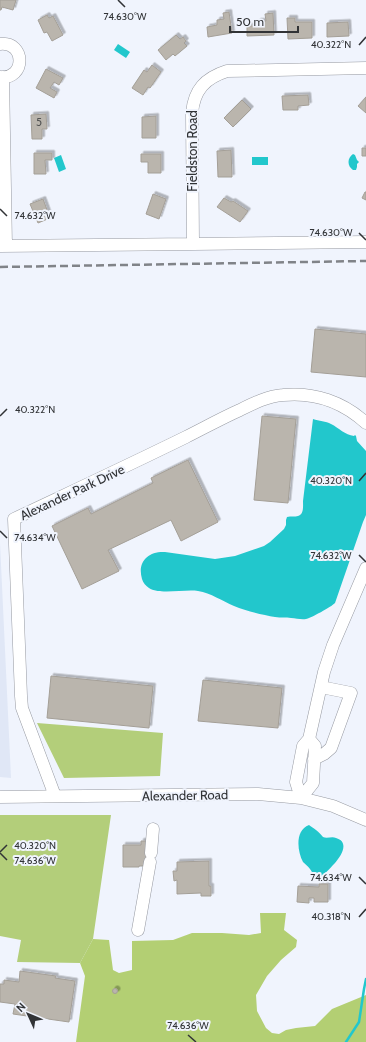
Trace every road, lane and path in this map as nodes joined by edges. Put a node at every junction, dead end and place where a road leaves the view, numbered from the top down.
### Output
1 (0, 44) edge
2 (366, 68) edge
3 (2, 77) edge
4 (366, 242) edge
5 (193, 244) junction
6 (3, 246) edge
7 (366, 423) edge
8 (366, 568) edge
9 (321, 687) junction
10 (309, 739) junction
11 (314, 759) junction
12 (55, 796) junction
13 (0, 797) edge
14 (301, 798) junction
15 (366, 820) edge
16 (153, 829) dead end
17 (138, 930) dead end

1 - 3 street
2 - 5 street, Fieldston Road
3 - 6 street
4 - 5 street
5 - 6 street
7 - 12 street, Alexander Park Drive
8 - 9 street
9 - 10 street
9 - 11 street
10 - 11 street
10 - 14 street
11 - 14 street
12 - 13 street, Alexander Road
12 - 14 street, Alexander Road
14 - 15 street, Alexander Road
16 - 17 street

